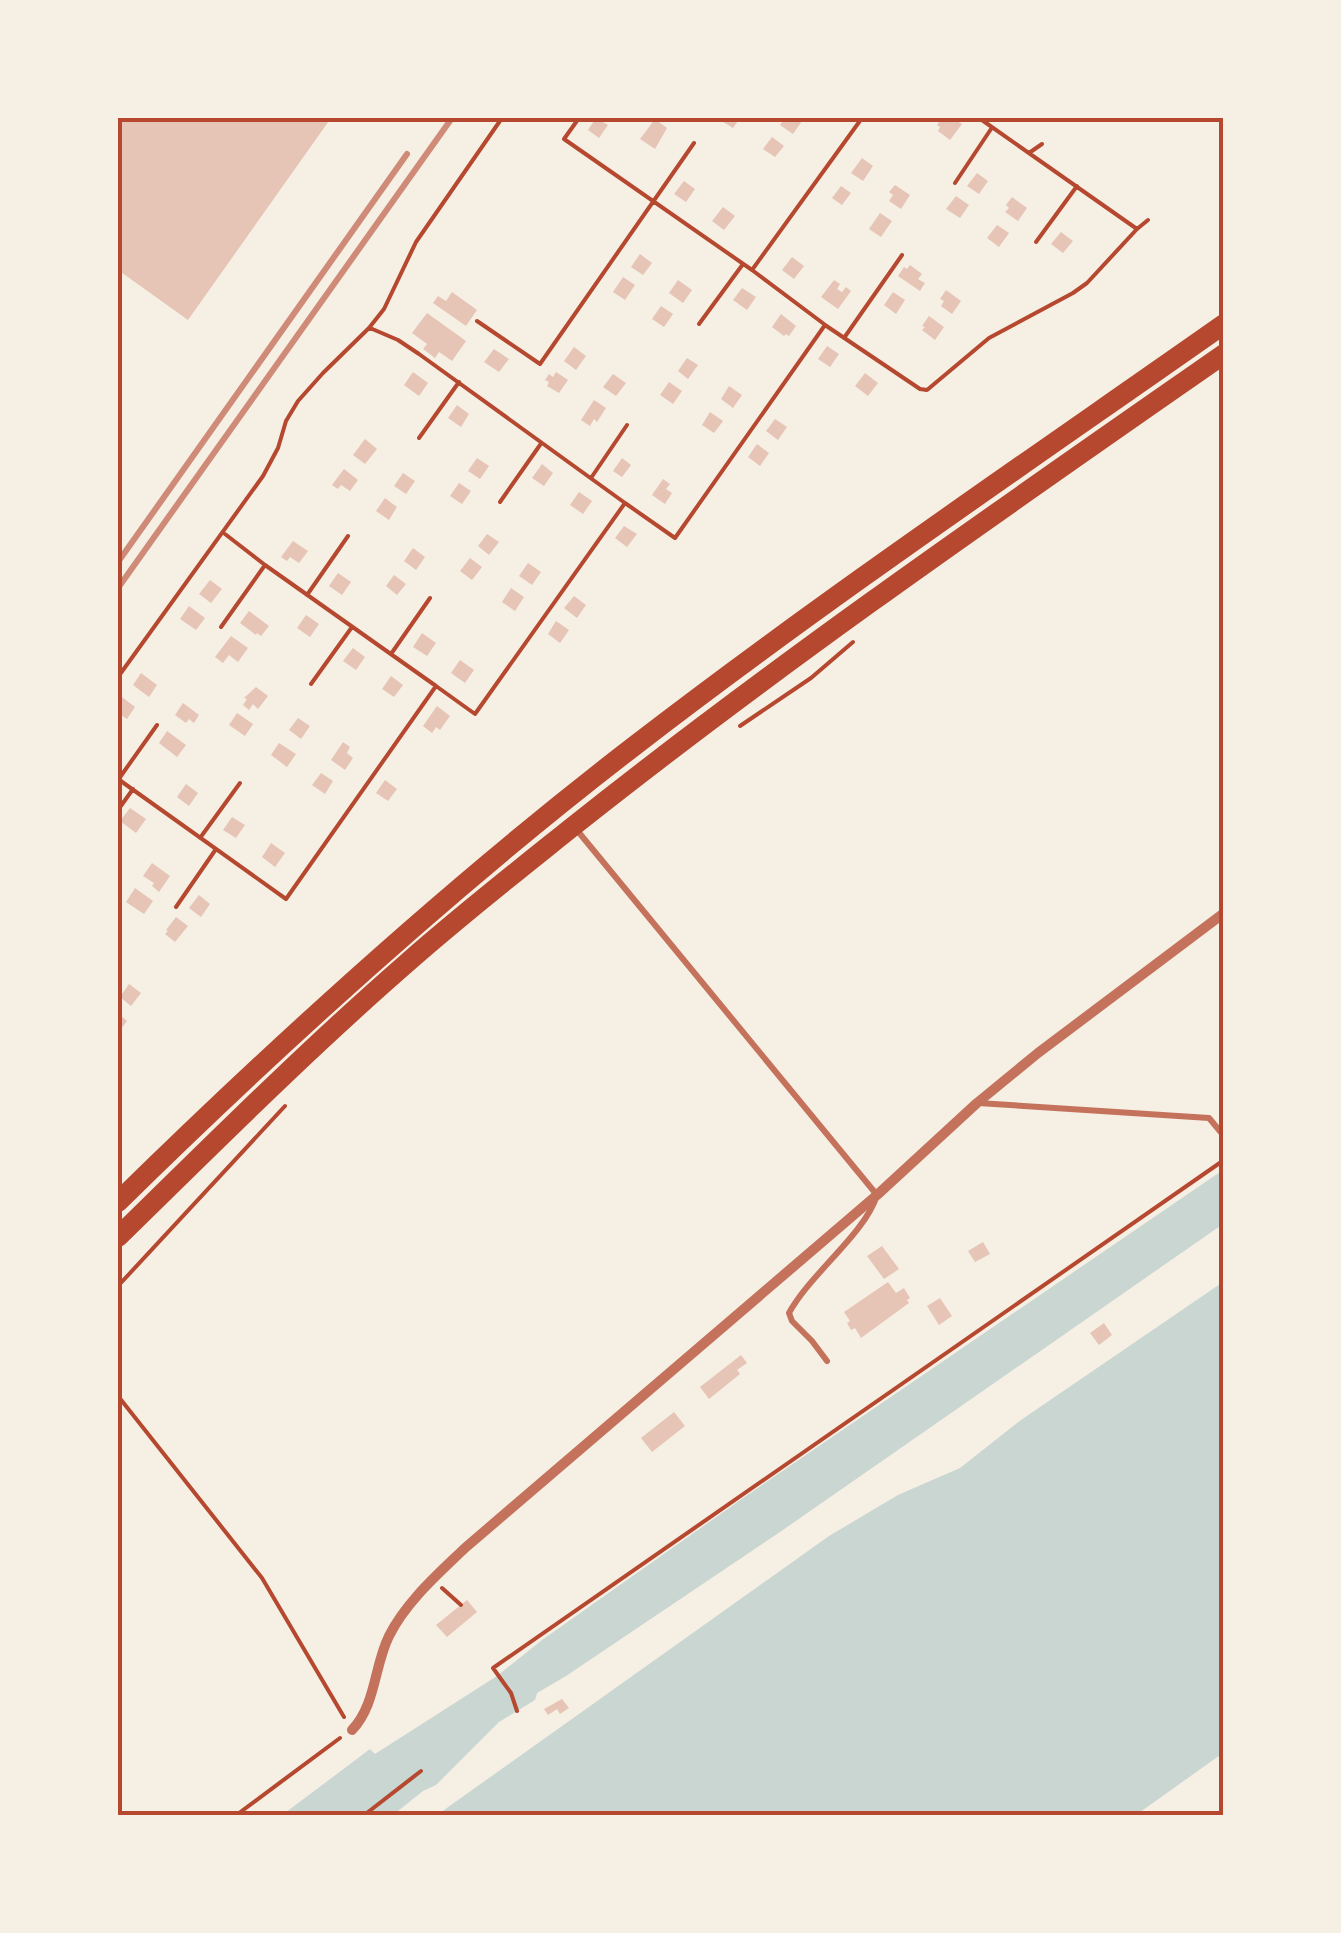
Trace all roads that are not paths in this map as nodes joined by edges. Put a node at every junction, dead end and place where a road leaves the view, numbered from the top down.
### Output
1 (1224, 324) edge
2 (1224, 354) edge
3 (574, 826) junction
4 (1224, 914) edge
5 (977, 1103) junction
6 (1224, 1136) edge
7 (877, 1195) junction
8 (118, 1202) edge
9 (118, 1237) edge
10 (827, 1361) dead end
11 (352, 1730) road end

1 - 8 main road
2 - 3 main road
3 - 7 lane
3 - 9 main road
4 - 5 street
5 - 6 lane
5 - 7 street
7 - 10 lane
7 - 11 street

